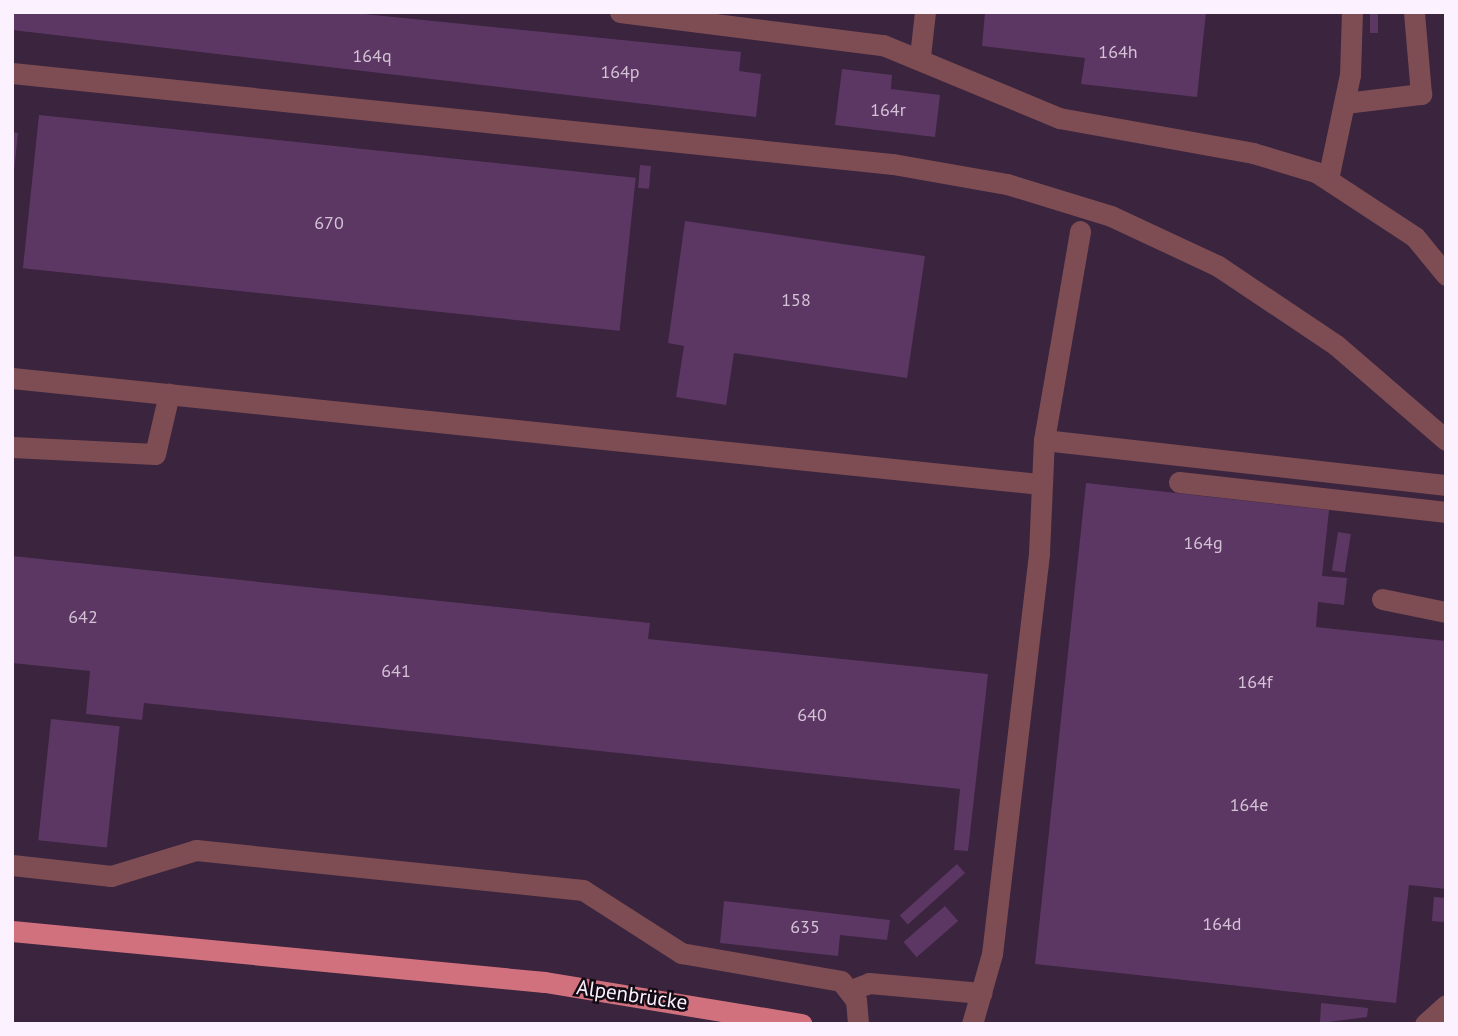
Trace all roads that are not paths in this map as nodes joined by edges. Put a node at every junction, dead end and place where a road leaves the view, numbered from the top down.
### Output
1 (620, 12) edge
2 (925, 12) edge
3 (1352, 12) edge
4 (1414, 12) edge
5 (920, 56) junction
6 (12, 73) edge
7 (1345, 103) junction
8 (1328, 179) junction
9 (1080, 231) dead end
10 (1446, 275) edge
11 (12, 378) edge
12 (169, 394) junction
13 (1044, 440) junction
14 (1446, 440) edge
15 (12, 447) edge
16 (1179, 482) dead end
17 (1039, 484) junction
18 (1446, 485) edge
19 (1446, 512) edge
20 (1382, 599) dead end
21 (1446, 612) edge
22 (12, 865) edge
23 (12, 931) edge
24 (850, 990) junction
25 (982, 993) junction
26 (1446, 1005) edge
27 (802, 1024) edge
28 (858, 1024) edge
29 (972, 1024) edge
30 (1425, 1024) edge

1 - 5 street
2 - 5 street
3 - 7 street
4 - 7 street
5 - 8 street
6 - 14 street
7 - 8 street
8 - 10 street
9 - 13 street
11 - 12 street
12 - 15 street
12 - 17 street
13 - 17 street
13 - 18 street
16 - 19 street
17 - 25 street
20 - 21 street
22 - 24 street
23 - 27 main road, Alpenbrücke
24 - 25 street
24 - 28 street
25 - 29 street
26 - 30 street

